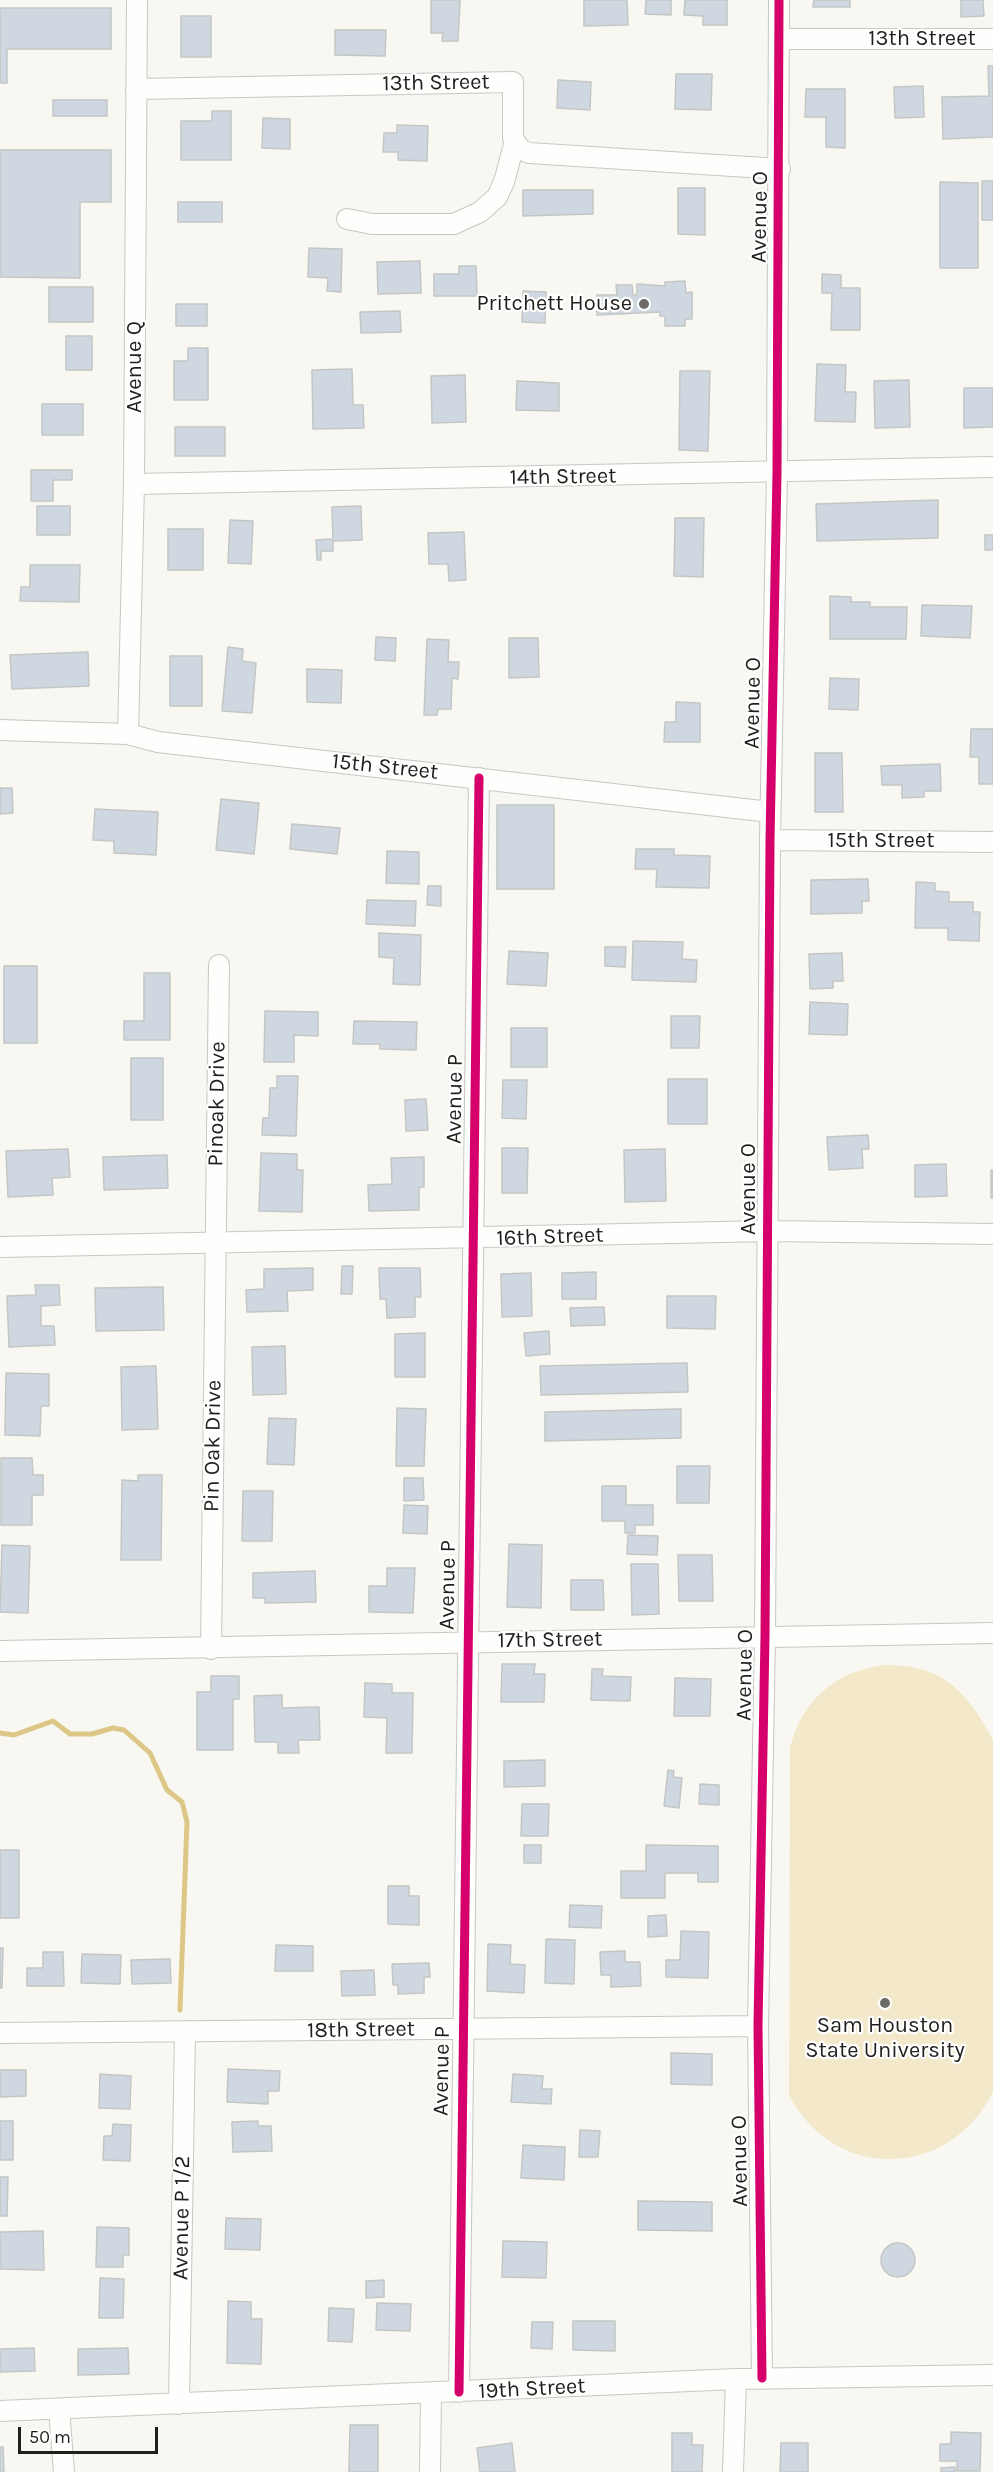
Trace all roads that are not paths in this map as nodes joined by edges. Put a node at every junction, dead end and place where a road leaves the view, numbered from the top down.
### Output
1 (137, 0) edge
2 (779, 0) edge
3 (780, 39) junction
4 (993, 39) edge
5 (136, 89) junction
6 (515, 141) junction
7 (780, 169) junction
8 (347, 219) dead end
9 (993, 467) edge
10 (777, 473) junction
11 (134, 484) junction
12 (0, 730) edge
13 (128, 734) junction
14 (479, 778) junction
15 (770, 812) junction
16 (770, 840) junction
17 (993, 842) edge
18 (219, 964) dead end
19 (769, 1231) junction
20 (993, 1234) edge
21 (472, 1239) junction
22 (215, 1243) junction
23 (0, 1247) edge
24 (993, 1633) edge
25 (765, 1636) junction
26 (467, 1642) junction
27 (211, 1649) junction
28 (0, 1652) edge
29 (758, 2026) junction
30 (462, 2029) junction
31 (185, 2031) junction
32 (0, 2033) edge
33 (993, 2375) edge
34 (736, 2379) junction
35 (762, 2379) junction
36 (459, 2392) junction
37 (431, 2394) junction
38 (179, 2404) junction
39 (59, 2409) junction
40 (0, 2411) edge
41 (64, 2472) edge
42 (430, 2472) edge
43 (733, 2472) edge

1 - 5 street, Avenue Q
2 - 3 street, Avenue O
3 - 4 street, 13th Street
3 - 7 street, Avenue O
5 - 6 street, 13th Street
5 - 11 street, Avenue Q
6 - 7 street
6 - 8 street
7 - 10 street, Avenue O
9 - 10 street, 14th Street
10 - 11 street, 14th Street
10 - 15 street, Avenue O
11 - 13 street, Avenue Q
12 - 13 street, 15th Street
13 - 14 street, 15th Street
14 - 15 street, 15th Street
14 - 21 street, Avenue P
15 - 16 street, Avenue O
16 - 17 street, 15th Street
16 - 19 street, Avenue O
18 - 22 street, Pinoak Drive
19 - 20 street, 16th Street
19 - 21 street, 16th Street
19 - 25 street, Avenue O
21 - 22 street, 16th Street
21 - 26 street, Avenue P
22 - 23 street, 16th Street
22 - 27 street, Pin Oak Drive
24 - 25 street, 17th Street
25 - 26 street, 17th Street
25 - 29 street, Avenue O
26 - 27 street, 17th Street
26 - 30 street, Avenue P
27 - 28 street, 17th Street
29 - 30 street, 18th Street
29 - 35 street, Avenue O
30 - 31 street, 18th Street
30 - 36 street, Avenue P
31 - 32 street, 18th Street
31 - 38 street, Avenue P 1/2
33 - 35 street, 19th Street
34 - 35 street, 19th Street
34 - 36 street, 19th Street
34 - 43 street
36 - 37 street, 19th Street
37 - 38 street, 19th Street
37 - 42 street
38 - 39 street, 19th Street
39 - 40 street, 19th Street
39 - 41 street

